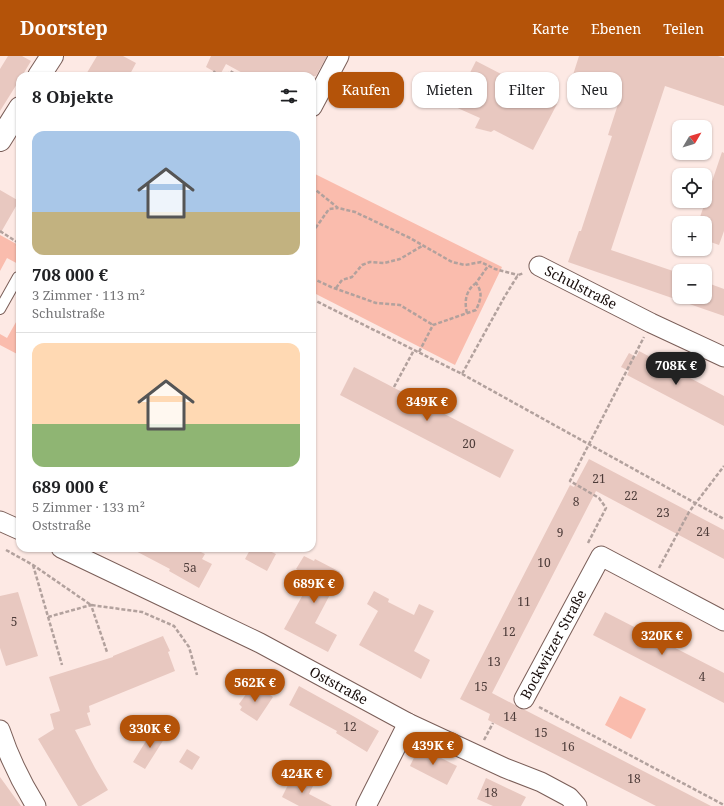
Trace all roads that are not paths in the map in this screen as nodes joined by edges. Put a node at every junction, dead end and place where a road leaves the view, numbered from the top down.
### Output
1 (52, 56) edge
2 (339, 56) edge
3 (42, 72) edge
4 (316, 99) edge
5 (16, 114) edge
6 (0, 140) edge
7 (539, 266) road end
8 (16, 281) edge
9 (0, 309) edge
10 (724, 357) edge
11 (0, 522) edge
12 (16, 528) edge
13 (78, 552) edge
14 (724, 621) edge
15 (524, 699) road end
16 (408, 723) junction
17 (0, 730) edge
18 (36, 806) edge
19 (366, 806) edge
20 (577, 806) edge

1 - 3 street
2 - 4 street
5 - 6 street
7 - 10 street, Schulstraße
8 - 9 lane
11 - 12 street
13 - 16 street, Oststraße
14 - 15 street, Bockwitzer Straße
16 - 19 street
16 - 20 street, Oststraße
17 - 18 street

